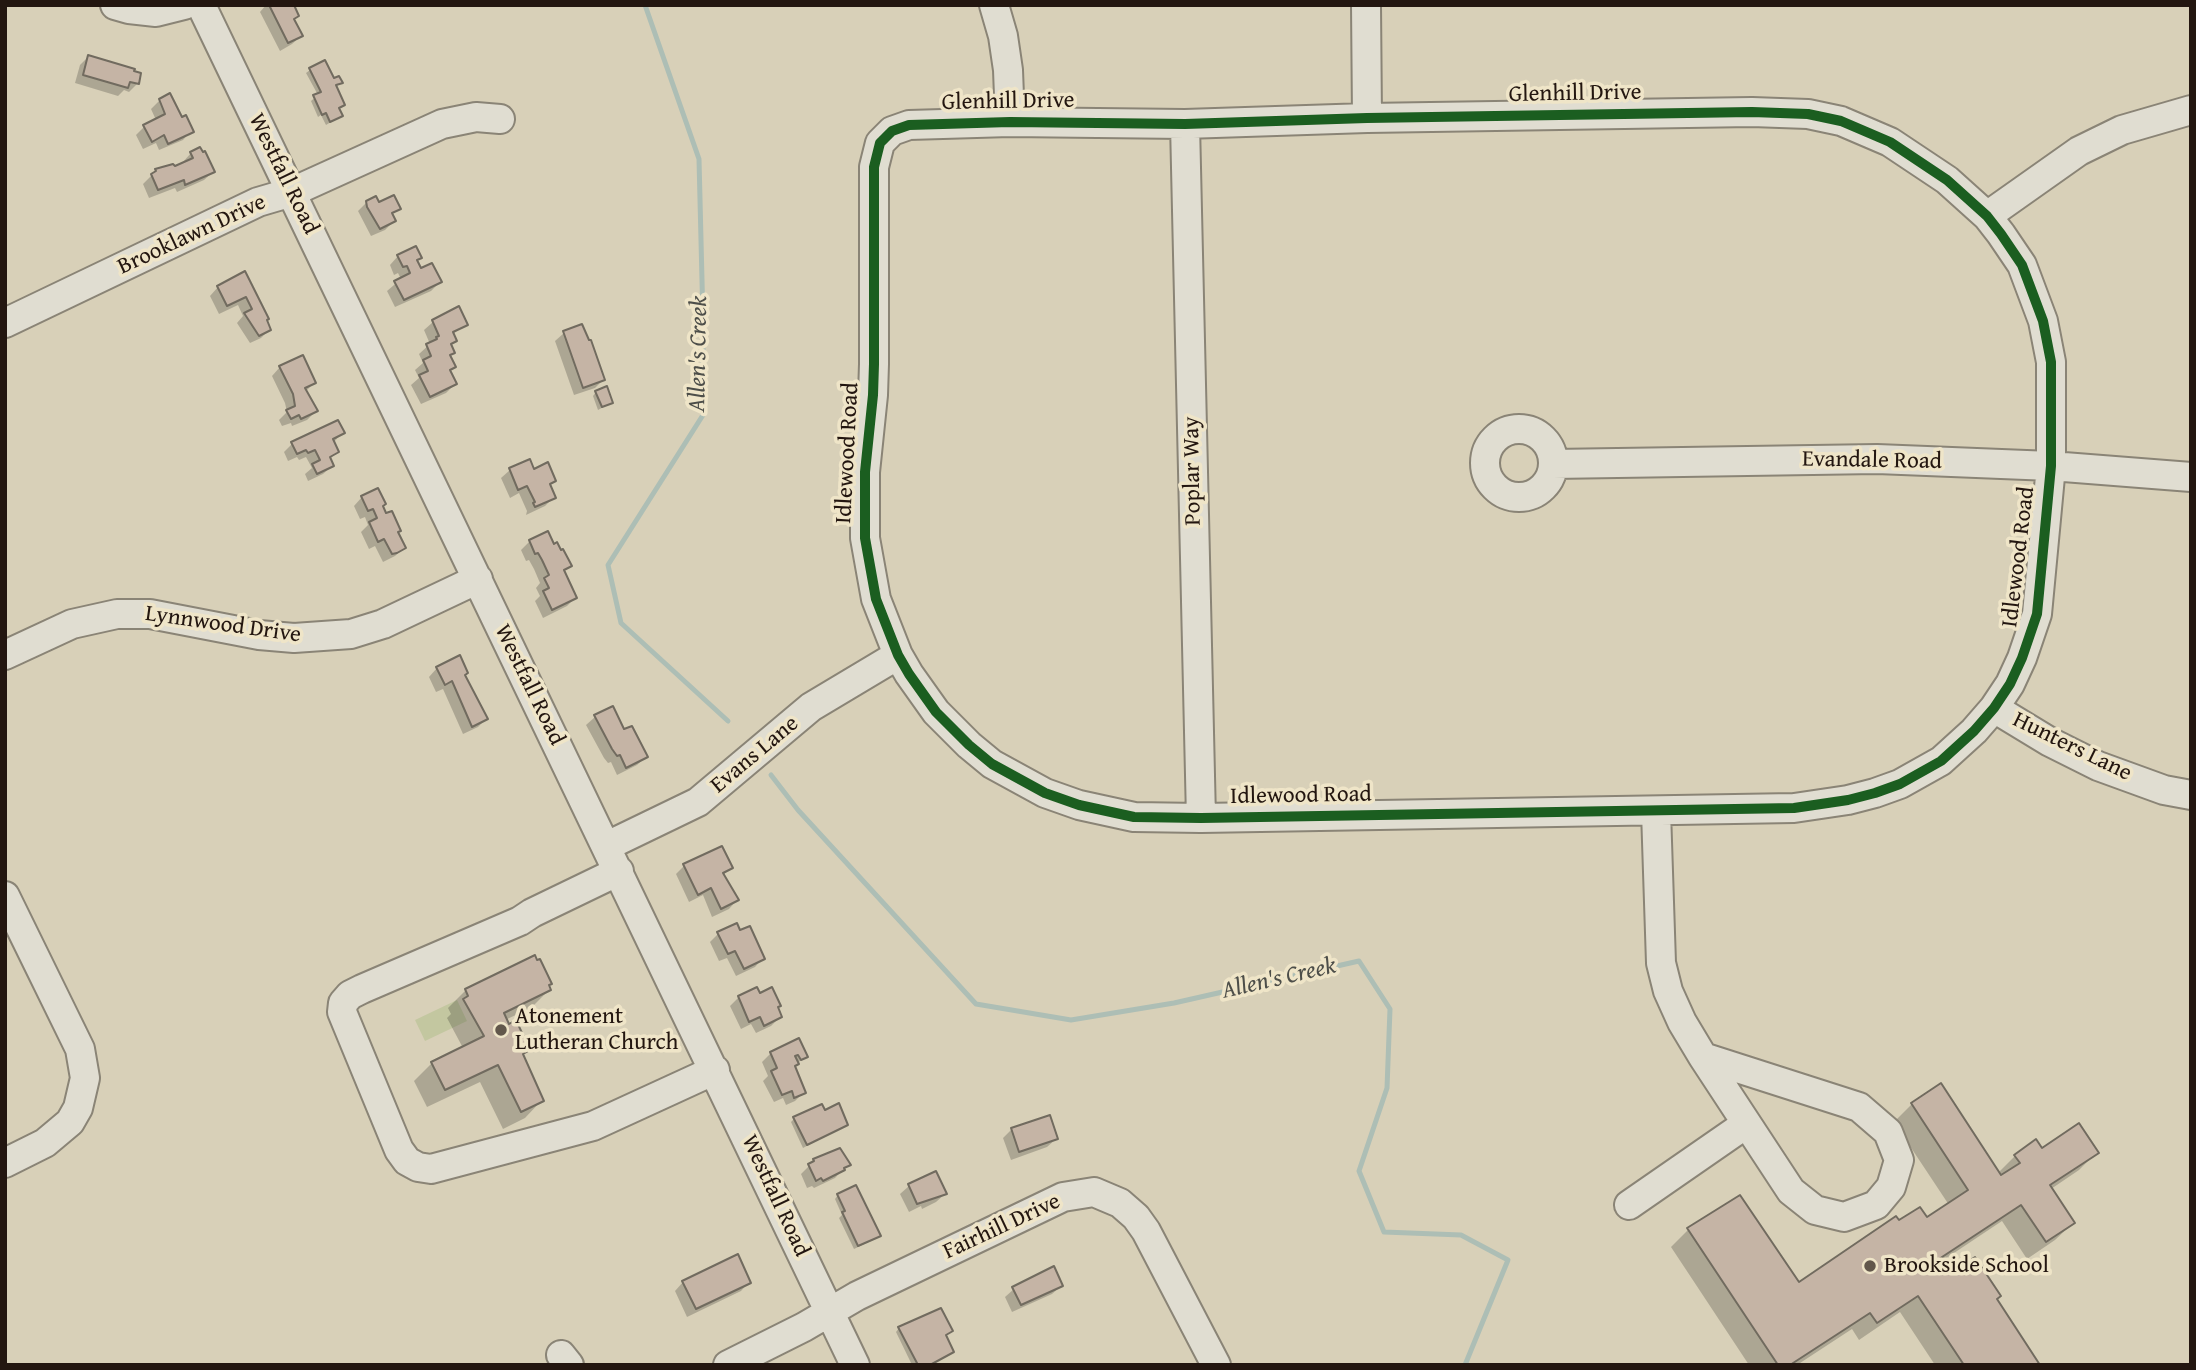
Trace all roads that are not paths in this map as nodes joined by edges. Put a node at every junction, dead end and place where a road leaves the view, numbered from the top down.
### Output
1 (115, 5) edge
2 (184, 5) edge
3 (201, 5) edge
4 (995, 5) edge
5 (1366, 5) edge
6 (2191, 110) edge
7 (1367, 118) junction
8 (500, 119) dead end
9 (1010, 122) junction
10 (1185, 124) junction
11 (877, 149) joint
12 (292, 192) junction
13 (1987, 216) junction
14 (5, 323) edge
15 (1553, 464) dead end
16 (2052, 466) junction
17 (2191, 477) edge
18 (478, 579) junction
19 (5, 655) edge
20 (898, 655) junction
21 (1994, 708) junction
22 (2191, 795) edge
23 (1656, 811) junction
24 (1201, 818) junction
25 (607, 846) junction
26 (619, 871) junction
27 (5, 896) edge
28 (1703, 1058) junction
29 (715, 1070) junction
30 (1746, 1124) junction
31 (5, 1163) edge
32 (1629, 1205) dead end
33 (830, 1312) junction
34 (728, 1365) edge
35 (855, 1365) edge
36 (1216, 1365) edge

1 - 2 street
3 - 12 street, Westfall Road
4 - 9 street
5 - 7 street
6 - 13 street
7 - 10 street, Glenhill Drive
7 - 13 street, Glenhill Drive
8 - 12 street, Brooklawn Drive
9 - 10 street, Glenhill Drive
9 - 11 street, Glenhill Drive
10 - 24 street, Poplar Way
11 - 20 street, Idlewood Road
12 - 14 street, Brooklawn Drive
12 - 18 street, Westfall Road
13 - 16 street, Glenhill Drive
15 - 16 street, Evandale Road
16 - 17 street, Evandale Road
16 - 21 street, Idlewood Road
18 - 19 street, Lynnwood Drive
18 - 25 street, Westfall Road
20 - 24 street, Idlewood Road
20 - 25 street, Evans Lane
21 - 22 street, Hunters Lane
21 - 23 street, Idlewood Road
23 - 24 street, Idlewood Road
23 - 28 street
25 - 26 street, Westfall Road
26 - 29 street, Westfall Road
26 - 29 street
27 - 31 street
28 - 30 street
28 - 30 street
29 - 33 street, Westfall Road
30 - 32 street
33 - 34 street, Fairhill Drive
33 - 35 street, Westfall Road
33 - 36 street, Fairhill Drive

